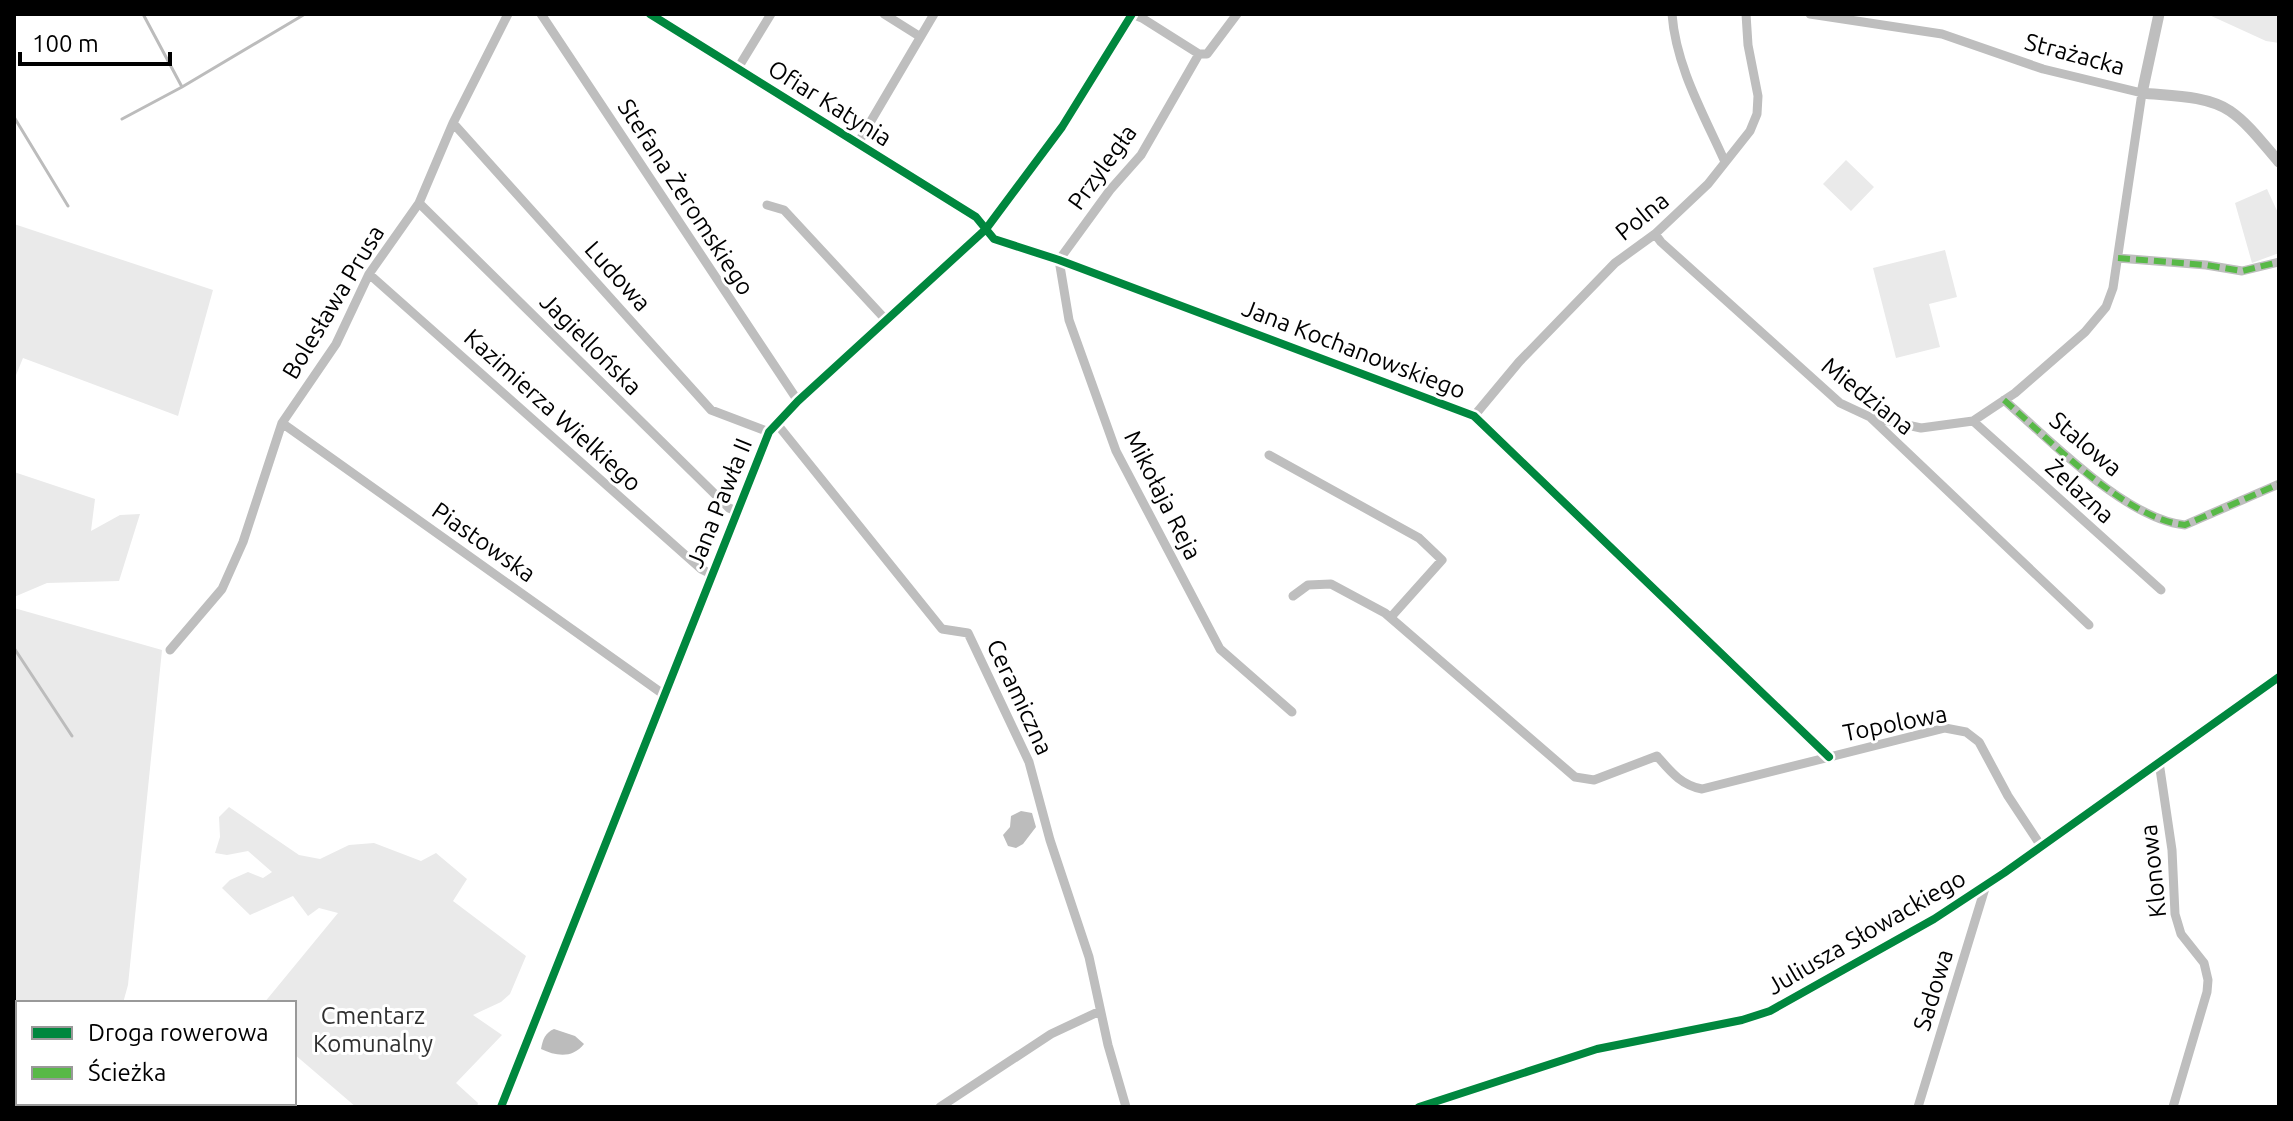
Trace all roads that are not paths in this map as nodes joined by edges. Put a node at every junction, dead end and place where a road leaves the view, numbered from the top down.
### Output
1 (508, 14) edge
2 (541, 14) edge
3 (650, 14) edge
4 (771, 14) edge
5 (884, 14) edge
6 (934, 14) edge
7 (1132, 14) edge
8 (1237, 14) edge
9 (1672, 14) edge
10 (1746, 14) edge
11 (1810, 14) edge
12 (2159, 14) edge
13 (919, 36) junction
14 (1199, 54) junction
15 (738, 68) junction
16 (2142, 93) junction
17 (453, 123) junction
18 (858, 143) junction
19 (1725, 162) junction
20 (2279, 162) edge
21 (419, 203) junction
22 (767, 205) dead end
23 (986, 229) junction
24 (1655, 234) junction
25 (2118, 258) junction
26 (1059, 260) junction
27 (2279, 262) edge
28 (369, 274) junction
29 (886, 320) junction
30 (2004, 400) junction
31 (798, 401) junction
32 (1474, 416) junction
33 (1870, 417) junction
34 (1973, 421) junction
35 (282, 423) junction
36 (773, 428) junction
37 (1269, 455) dead end
38 (2279, 484) edge
39 (736, 511) junction
40 (711, 574) junction
41 (2161, 590) dead end
42 (1293, 596) dead end
43 (1391, 617) junction
44 (2089, 625) dead end
45 (170, 650) dead end
46 (2279, 677) edge
47 (663, 694) junction
48 (1292, 712) dead end
49 (1829, 757) junction
50 (2159, 762) junction
51 (2041, 846) junction
52 (1986, 885) junction
53 (1100, 1011) junction
54 (501, 1107) edge
55 (940, 1107) edge
56 (1126, 1107) edge
57 (1419, 1107) edge
58 (1918, 1107) edge
59 (2173, 1107) edge

1 - 17 street, Bolesława Prusa
2 - 31 street, Stefana Żeromskiego
3 - 15 street, Ofiar Katynia
4 - 15 street
5 - 13 street
6 - 13 street
7 - 14 street
7 - 23 street, Jana Pawła II
8 - 14 street, Przyległa
9 - 19 street
10 - 19 street, Polna
11 - 16 street, Strażacka
12 - 16 street
13 - 18 street
14 - 26 street, Przyległa
15 - 18 street, Ofiar Katynia
16 - 20 street
16 - 25 street
17 - 21 street, Bolesława Prusa
17 - 36 street, Ludowa
18 - 23 street, Ofiar Katynia
19 - 24 street, Polna
21 - 28 street, Bolesława Prusa
21 - 39 street, Jagiellońska
22 - 29 street
23 - 26 street, Jana Kochanowskiego
23 - 29 street, Jana Pawła II
24 - 32 street, Polna
24 - 33 street, Miedziana
25 - 27 street
25 - 30 street
26 - 32 street, Jana Kochanowskiego
26 - 48 street, Mikołaja Reja
28 - 35 street, Bolesława Prusa
28 - 40 street, Kazimierza Wielkiego
29 - 31 street, Jana Pawła II
30 - 34 street
30 - 38 street, Stalowa
31 - 36 street, Jana Pawła II
32 - 49 street, Jana Kochanowskiego
33 - 34 street
33 - 44 street, Miedziana
34 - 41 street, Żelazna
35 - 45 street, Bolesława Prusa
35 - 47 street, Piastowska
36 - 39 street, Jana Pawła II
36 - 53 street, Ceramiczna
37 - 43 street
39 - 40 street, Jana Pawła II
40 - 47 street, Jana Pawła II
42 - 43 street, Topolowa
43 - 49 street, Topolowa
46 - 50 street, Juliusza Słowackiego
47 - 54 street, Jana Pawła II
49 - 51 street, Topolowa
50 - 51 street, Juliusza Słowackiego
50 - 59 street, Klonowa
51 - 52 street, Juliusza Słowackiego
52 - 57 street, Juliusza Słowackiego
52 - 58 street, Sadowa
53 - 55 street
53 - 56 street, Ceramiczna

